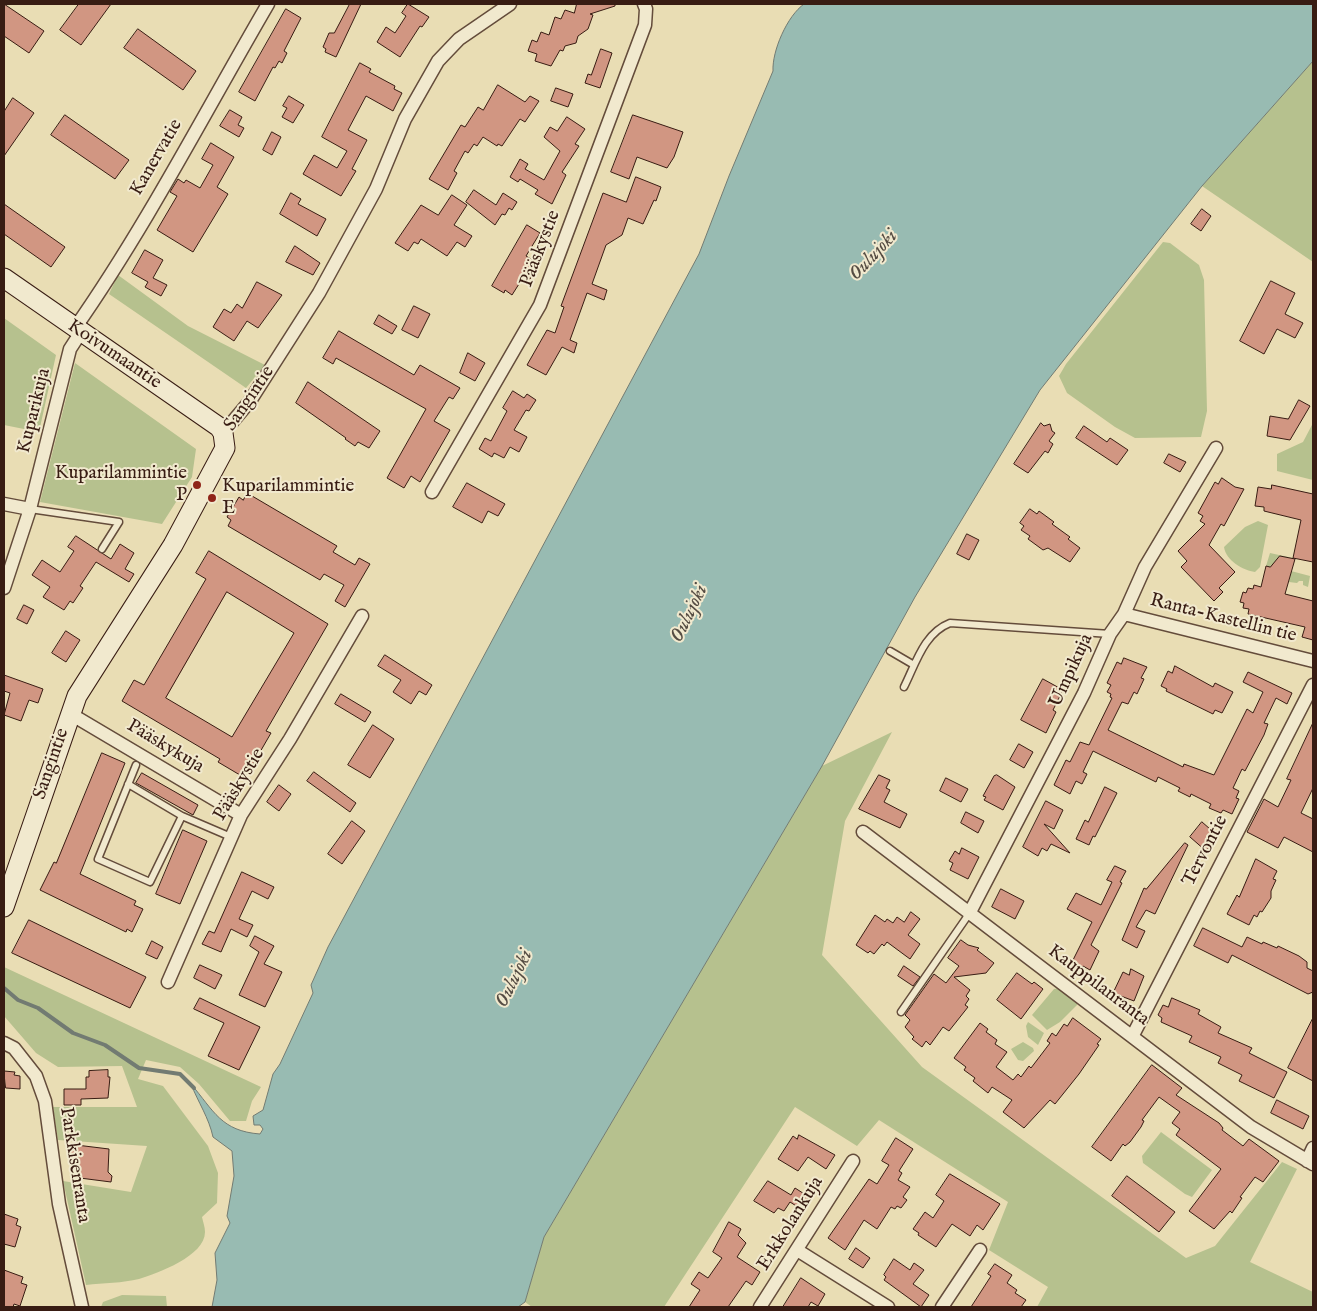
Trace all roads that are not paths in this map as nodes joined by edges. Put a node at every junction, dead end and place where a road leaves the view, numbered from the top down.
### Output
1 (268, 4) edge
2 (510, 4) edge
3 (644, 4) edge
4 (4, 278) edge
5 (78, 330) junction
6 (224, 433) junction
7 (1216, 448) dead end
8 (432, 492) dead end
9 (4, 504) edge
10 (30, 509) junction
11 (102, 550) dead end
12 (4, 588) edge
13 (1124, 614) junction
14 (362, 616) dead end
15 (1110, 634) junction
16 (890, 651) dead end
17 (1313, 661) edge
18 (914, 666) junction
19 (1313, 685) edge
20 (904, 687) dead end
21 (69, 712) junction
22 (136, 765) dead end
23 (128, 784) junction
24 (241, 815) junction
25 (182, 816) junction
26 (863, 832) dead end
27 (231, 837) junction
28 (4, 907) edge
29 (970, 914) junction
30 (168, 982) dead end
31 (901, 1012) dead end
32 (1133, 1035) junction
33 (4, 1043) edge
34 (1313, 1148) edge
35 (853, 1161) dead end
36 (1310, 1162) edge
37 (797, 1250) junction
38 (980, 1250) dead end
39 (82, 1307) edge
40 (760, 1307) edge
41 (888, 1307) edge
42 (942, 1307) edge

1 - 5 street, Kanervatie
2 - 6 street, Sangintie
3 - 8 street, Pääskystie
4 - 5 street, Koivumaantie
5 - 6 street, Koivumaantie
5 - 10 street, Kuparikuja
6 - 21 street, Sangintie
7 - 13 street, Umpikuja
9 - 10 street
10 - 11 lane
10 - 12 street, Kuparikuja
13 - 15 street, Umpikuja
13 - 17 street, Ranta-Kastellin tie
14 - 24 street, Pääskystie
15 - 18 lane
15 - 29 street, Umpikuja
16 - 18 lane
18 - 20 lane
19 - 32 street, Tervontie
21 - 24 street, Pääskykuja
21 - 28 street, Sangintie
22 - 23 lane
23 - 25 lane
23 - 25 lane
24 - 27 street, Pääskystie
25 - 27 lane
26 - 29 street, Kauppilanranta
27 - 30 street, Pääskystie
29 - 31 lane
29 - 32 street, Kauppilanranta
32 - 36 street, Kauppilanranta
33 - 39 street, Parkkisenranta
34 - 36 street
35 - 37 street, Erkkolankuja
37 - 40 street, Erkkolankuja
37 - 41 street
38 - 42 street

